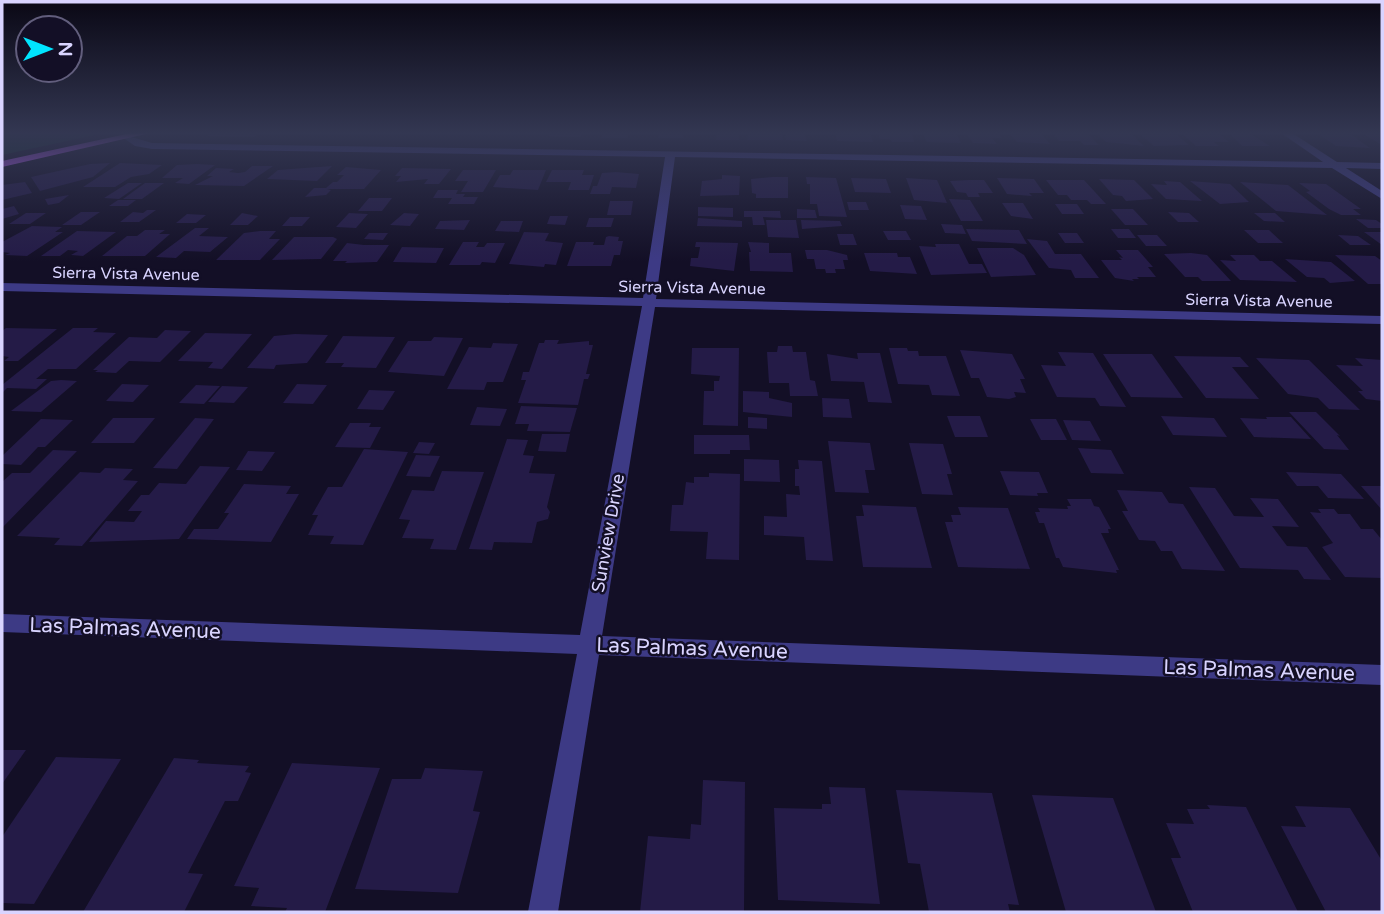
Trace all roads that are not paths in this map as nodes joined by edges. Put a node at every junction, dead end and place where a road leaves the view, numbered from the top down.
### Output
1 (668, 176) edge
2 (1350, 176) edge
3 (1382, 196) edge
4 (2, 287) edge
5 (649, 303) junction
6 (1382, 320) edge
7 (2, 623) edge
8 (587, 645) junction
9 (1382, 675) edge
10 (543, 912) edge

1 - 5 street, Sunview Drive
2 - 3 street
4 - 5 street, Sierra Vista Avenue
5 - 6 street, Sierra Vista Avenue
5 - 8 street, Sunview Drive
7 - 8 street, Las Palmas Avenue
8 - 9 street, Las Palmas Avenue
8 - 10 street, Sunview Drive

